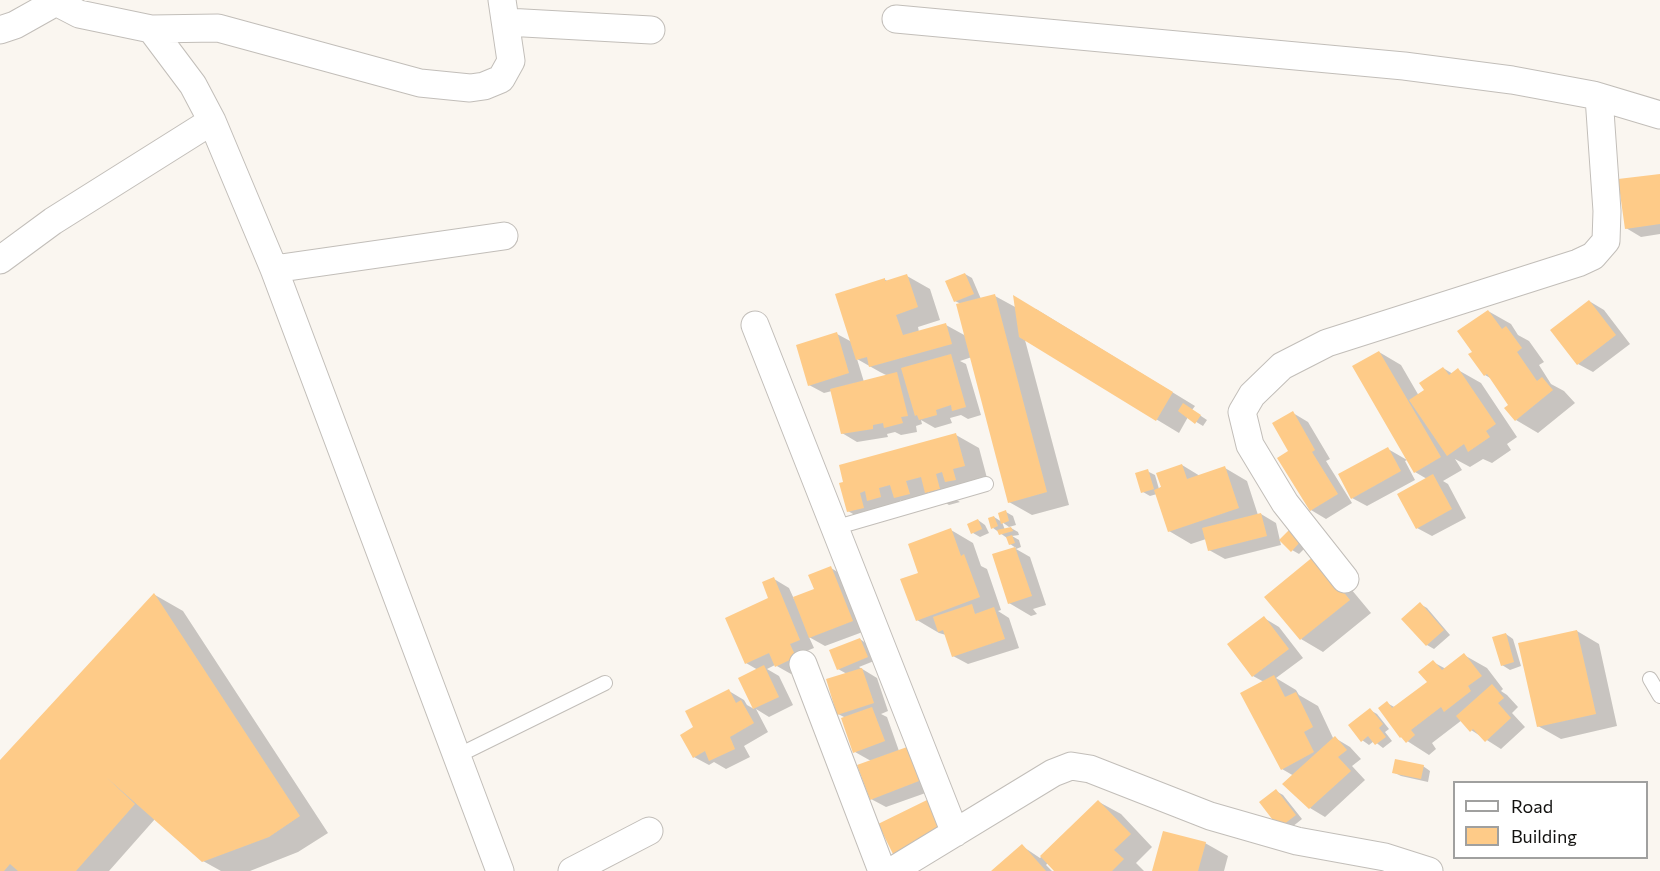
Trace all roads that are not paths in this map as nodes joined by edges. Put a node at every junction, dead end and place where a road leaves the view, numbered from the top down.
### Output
1 (54, 1) edge
2 (504, 11) edge
3 (896, 19) dead end
4 (151, 29) junction
5 (0, 30) edge
6 (651, 30) dead end
7 (1599, 97) junction
8 (1660, 115) edge
9 (212, 121) junction
10 (504, 236) dead end
11 (0, 260) edge
12 (274, 269) junction
13 (755, 325) dead end
14 (986, 484) dead end
15 (834, 528) junction
16 (1345, 579) dead end
17 (803, 664) dead end
18 (1650, 679) dead end
19 (605, 683) dead end
20 (1660, 696) edge
21 (457, 756) junction
22 (650, 831) dead end
23 (955, 833) junction
24 (500, 871) edge
25 (572, 871) edge
26 (882, 871) edge
27 (892, 871) edge
28 (1429, 871) edge

1 - 4 street
1 - 5 street
2 - 4 street
2 - 6 street
3 - 7 street
4 - 9 street
7 - 8 street
7 - 16 street
9 - 11 street
9 - 12 street
10 - 12 street
12 - 21 street
13 - 15 street
14 - 15 lane
15 - 23 street
17 - 26 street
18 - 20 lane
19 - 21 lane
21 - 24 street
22 - 25 street
23 - 27 street
23 - 28 street

